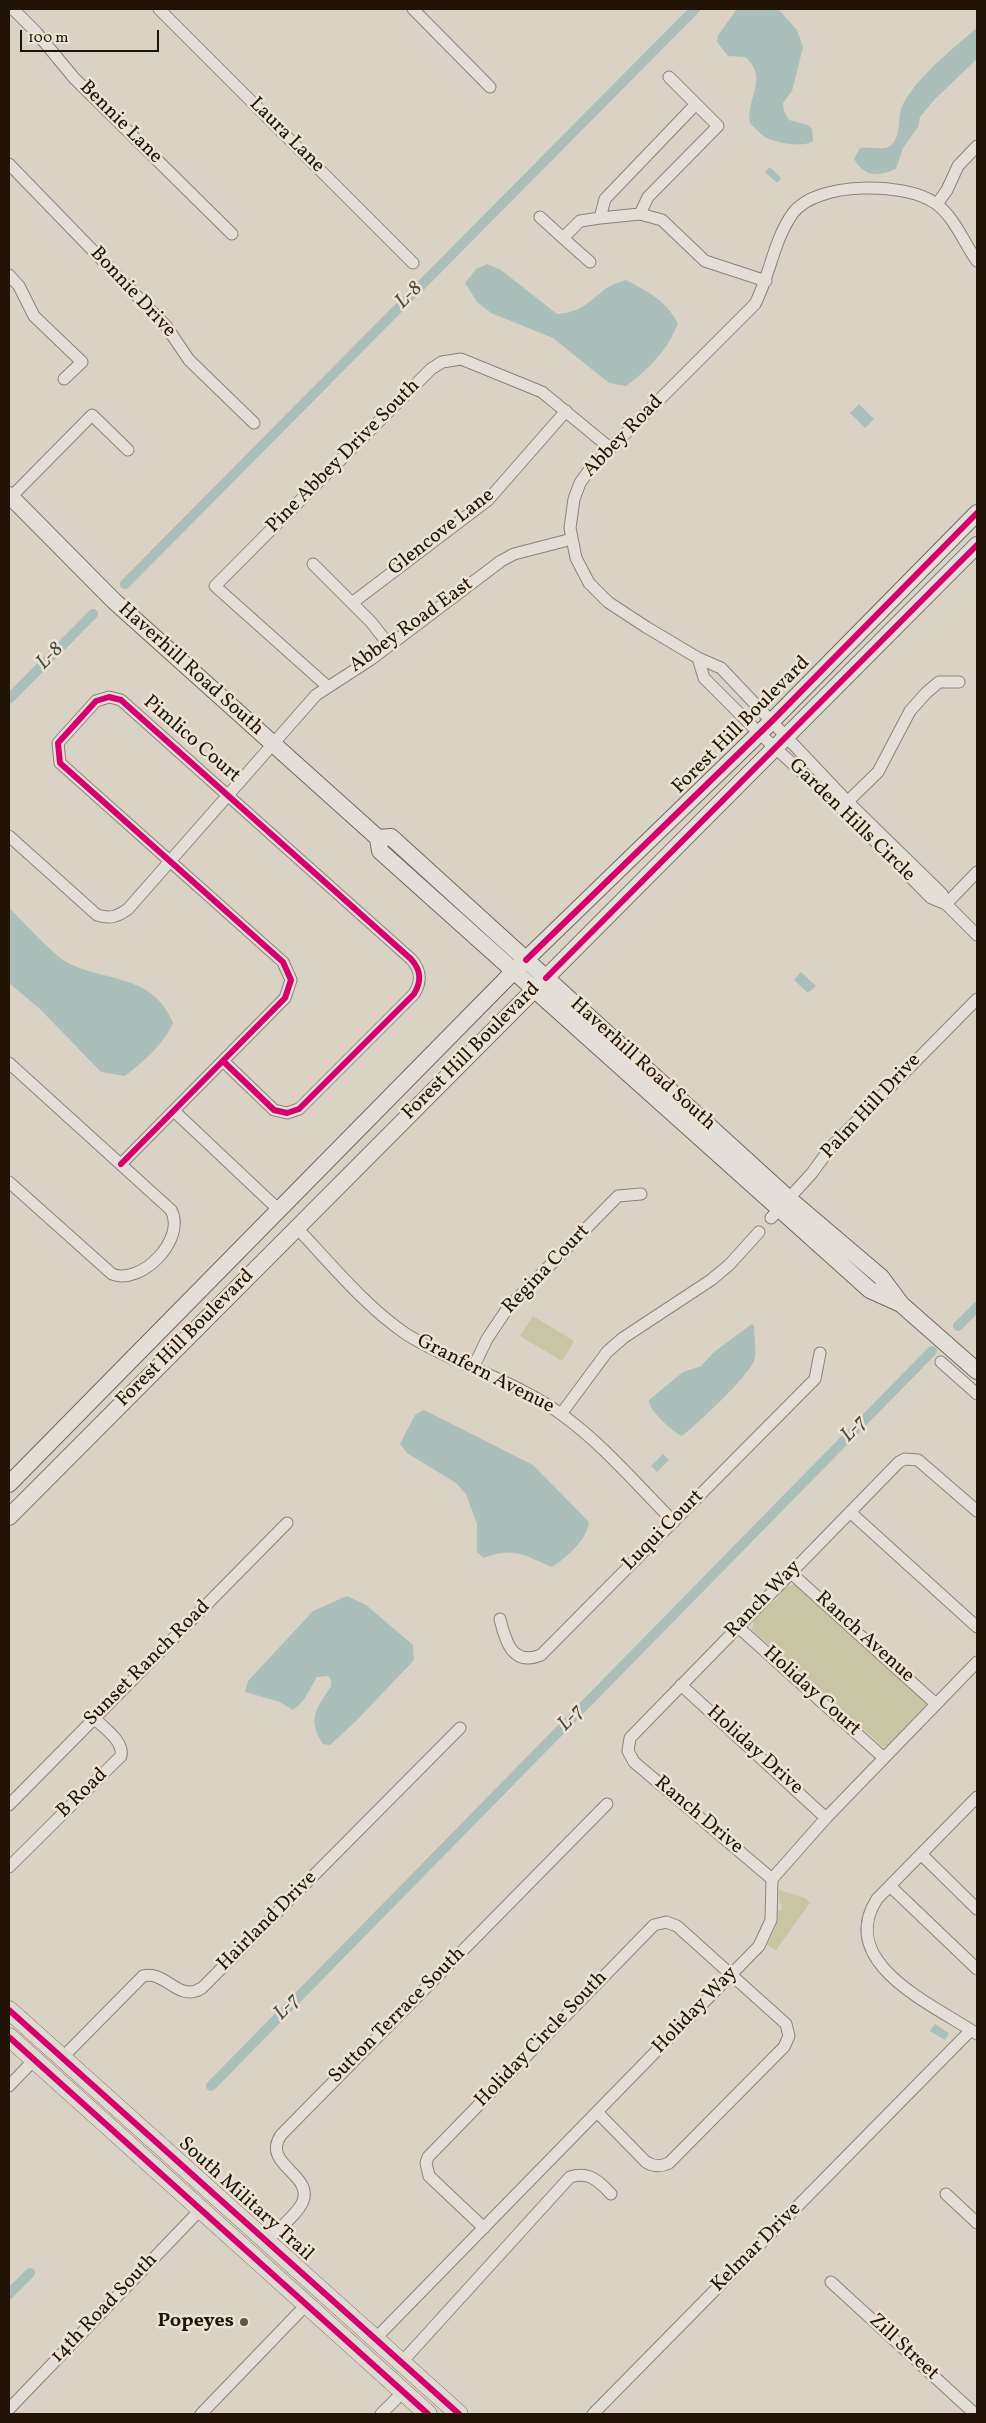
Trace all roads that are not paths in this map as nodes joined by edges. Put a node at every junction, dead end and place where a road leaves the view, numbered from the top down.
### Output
1 (13, 9) edge
2 (159, 9) edge
3 (413, 9) edge
4 (669, 77) dead end
5 (490, 87) dead end
6 (696, 104) junction
7 (977, 146) edge
8 (9, 164) edge
9 (937, 204) junction
10 (640, 214) junction
11 (540, 217) dead end
12 (600, 218) junction
13 (232, 234) dead end
14 (563, 238) junction
15 (977, 261) edge
16 (590, 262) dead end
17 (413, 263) dead end
18 (9, 275) edge
19 (766, 281) junction
20 (64, 379) dead end
21 (566, 411) junction
22 (254, 423) dead end
23 (610, 448) junction
24 (128, 450) dead end
25 (10, 496) edge
26 (977, 513) edge
27 (572, 539) junction
28 (977, 545) edge
29 (313, 564) dead end
30 (352, 603) junction
31 (389, 645) junction
32 (698, 658) junction
33 (959, 682) dead end
34 (327, 686) junction
35 (772, 721) junction
36 (759, 733) junction
37 (787, 736) junction
38 (272, 744) junction
39 (775, 747) junction
40 (227, 793) junction
41 (844, 804) junction
42 (9, 836) edge
43 (378, 838) junction
44 (170, 861) junction
45 (977, 872) edge
46 (946, 904) junction
47 (977, 935) edge
48 (526, 960) junction
49 (513, 972) junction
50 (546, 978) junction
51 (533, 990) junction
52 (977, 999) edge
53 (223, 1061) junction
54 (9, 1063) edge
55 (174, 1110) junction
56 (121, 1164) junction
57 (318, 1172) junction
58 (9, 1182) edge
59 (641, 1194) dead end
60 (780, 1208) junction
61 (280, 1211) junction
62 (297, 1228) junction
63 (759, 1232) dead end
64 (260, 1265) junction
65 (820, 1353) dead end
66 (941, 1362) dead end
67 (473, 1368) junction
68 (977, 1371) edge
69 (977, 1394) edge
70 (80, 1412) junction
71 (561, 1414) junction
72 (55, 1436) junction
73 (74, 1450) junction
74 (52, 1473) junction
75 (9, 1484) edge
76 (977, 1511) edge
77 (850, 1512) junction
78 (9, 1517) edge
79 (674, 1522) junction
80 (287, 1523) dead end
81 (791, 1573) junction
82 (500, 1618) dead end
83 (738, 1627) junction
84 (977, 1627) edge
85 (977, 1662) edge
86 (681, 1685) junction
87 (936, 1704) junction
88 (94, 1718) junction
89 (460, 1728) dead end
90 (628, 1751) joint
91 (884, 1758) junction
92 (977, 1797) edge
93 (607, 1804) dead end
94 (9, 1805) edge
95 (826, 1818) junction
96 (921, 1854) junction
97 (9, 1867) edge
98 (772, 1879) junction
99 (890, 1886) junction
100 (977, 1909) edge
101 (974, 1962) edge
102 (733, 1974) junction
103 (9, 2010) edge
104 (9, 2025) edge
105 (974, 2032) edge
106 (9, 2037) edge
107 (62, 2057) junction
108 (34, 2060) junction
109 (9, 2086) edge
110 (597, 2112) junction
111 (127, 2143) junction
112 (611, 2194) dead end
113 (946, 2194) dead end
114 (218, 2197) junction
115 (201, 2209) junction
116 (977, 2223) edge
117 (484, 2228) junction
118 (267, 2241) junction
119 (242, 2246) junction
120 (831, 2282) dead end
121 (320, 2290) junction
122 (307, 2304) junction
123 (371, 2335) junction
124 (401, 2363) junction
125 (402, 2392) junction
126 (9, 2409) edge
127 (429, 2413) edge
128 (201, 2414) edge
129 (381, 2414) edge
130 (459, 2414) edge
131 (593, 2414) edge
132 (975, 2414) edge

1 - 13 street, Bennie Lane
2 - 17 street, Laura Lane
3 - 5 street
4 - 6 street
6 - 10 street
6 - 12 street
7 - 9 street
8 - 22 street, Bonnie Drive
9 - 15 street, Abbey Road
9 - 19 street, Abbey Road
10 - 12 street
10 - 19 street
11 - 14 street
12 - 14 street
14 - 16 street
18 - 20 street
19 - 23 street, Abbey Road
21 - 23 street, Pine Abbey Drive South
21 - 30 street, Glencove Lane
21 - 34 street, Pine Abbey Drive South
23 - 27 street, Abbey Road
24 - 25 street
25 - 38 main road, Haverhill Road South
26 - 35 main road, Forest Hill Boulevard
27 - 31 street, Abbey Road East
27 - 32 street, Abbey Road
28 - 37 main road, Forest Hill Boulevard
29 - 30 street
30 - 31 street
31 - 34 street, Abbey Road East
32 - 35 street, Abbey Road
32 - 36 street
33 - 41 street
34 - 38 street, Abbey Road East
35 - 36 main road, Forest Hill Boulevard
35 - 37 street, Garden Hills Circle
36 - 39 street, Garden Hills Circle
36 - 48 main road, Forest Hill Boulevard
37 - 39 main road, Forest Hill Boulevard
37 - 41 street, Garden Hills Circle
38 - 40 street, Abbey Road East
38 - 43 main road, Haverhill Road South
39 - 41 street, Garden Hills Circle
39 - 50 main road, Forest Hill Boulevard
40 - 44 street, Abbey Road East
40 - 44 street, Pimlico Court
40 - 53 street, Pimlico Court
41 - 46 street, Garden Hills Circle
42 - 44 street, Abbey Road East
43 - 48 main road, Haverhill Road South
43 - 49 main road, Haverhill Road South
44 - 53 street, Pimlico Court
45 - 46 street
46 - 47 street, Garden Hills Circle
48 - 49 main road, Forest Hill Boulevard
48 - 50 main road, Haverhill Road South
49 - 51 main road, Haverhill Road South
49 - 57 main road, Forest Hill Boulevard
50 - 51 main road, Forest Hill Boulevard
50 - 60 main road, Haverhill Road South
51 - 60 main road, Haverhill Road South
51 - 62 main road, Forest Hill Boulevard
52 - 60 street, Palm Hill Drive
53 - 55 street, Pimlico Court
54 - 56 street
55 - 56 street, Pimlico Court
55 - 61 street
56 - 58 street
57 - 61 main road, Forest Hill Boulevard
57 - 62 main road
59 - 67 street, Regina Court
60 - 68 main road, Haverhill Road South
61 - 64 main road
61 - 70 main road, Forest Hill Boulevard
62 - 64 main road, Forest Hill Boulevard
62 - 67 street, Granfern Avenue
63 - 71 street
64 - 73 main road, Forest Hill Boulevard
65 - 79 street, Luqui Court
66 - 69 street
67 - 71 street, Granfern Avenue
70 - 72 main road, Forest Hill Boulevard
70 - 73 main road
71 - 79 street, Granfern Avenue
72 - 74 main road
72 - 75 main road, Forest Hill Boulevard
73 - 74 main road, Forest Hill Boulevard
74 - 78 main road, Forest Hill Boulevard
76 - 77 street, Ranch Way
77 - 81 street, Ranch Way
77 - 84 street
79 - 82 street, Luqui Court
80 - 88 street, Sunset Ranch Road
81 - 83 street, Ranch Way
81 - 87 street, Ranch Avenue
83 - 86 street, Ranch Way
83 - 91 street, Holiday Court
85 - 87 street
86 - 90 street, Ranch Way
86 - 95 street, Holiday Drive
87 - 91 street
88 - 94 street, Sunset Ranch Road
88 - 97 street, B Road
89 - 107 street, Hairland Drive
90 - 98 street, Ranch Drive
91 - 95 street
92 - 96 street
93 - 118 street, Sutton Terrace South
95 - 98 street
96 - 99 street
96 - 100 street
98 - 102 street, Holiday Way
99 - 101 street
99 - 105 street
102 - 110 street, Holiday Way
102 - 110 street, Holiday Circle South
102 - 117 street, Holiday Circle South
103 - 107 main road, South Military Trail
104 - 107 main road
105 - 131 street, Kelmar Drive
106 - 108 main road, South Military Trail
107 - 114 main road, South Military Trail
108 - 109 street
108 - 111 main road, South Military Trail
110 - 117 street, Holiday Way
111 - 114 main road
111 - 115 main road, South Military Trail
112 - 124 street
113 - 116 street
114 - 118 main road, South Military Trail
115 - 119 main road, South Military Trail
115 - 126 street, 14th Road South
117 - 123 street, Holiday Way
118 - 121 main road, South Military Trail
119 - 121 main road
119 - 122 main road, South Military Trail
120 - 132 street, Zill Street
121 - 123 main road, South Military Trail
122 - 123 main road
122 - 125 main road, South Military Trail
122 - 128 street
123 - 124 main road, South Military Trail
124 - 130 main road, South Military Trail
125 - 127 main road, South Military Trail
125 - 129 street

